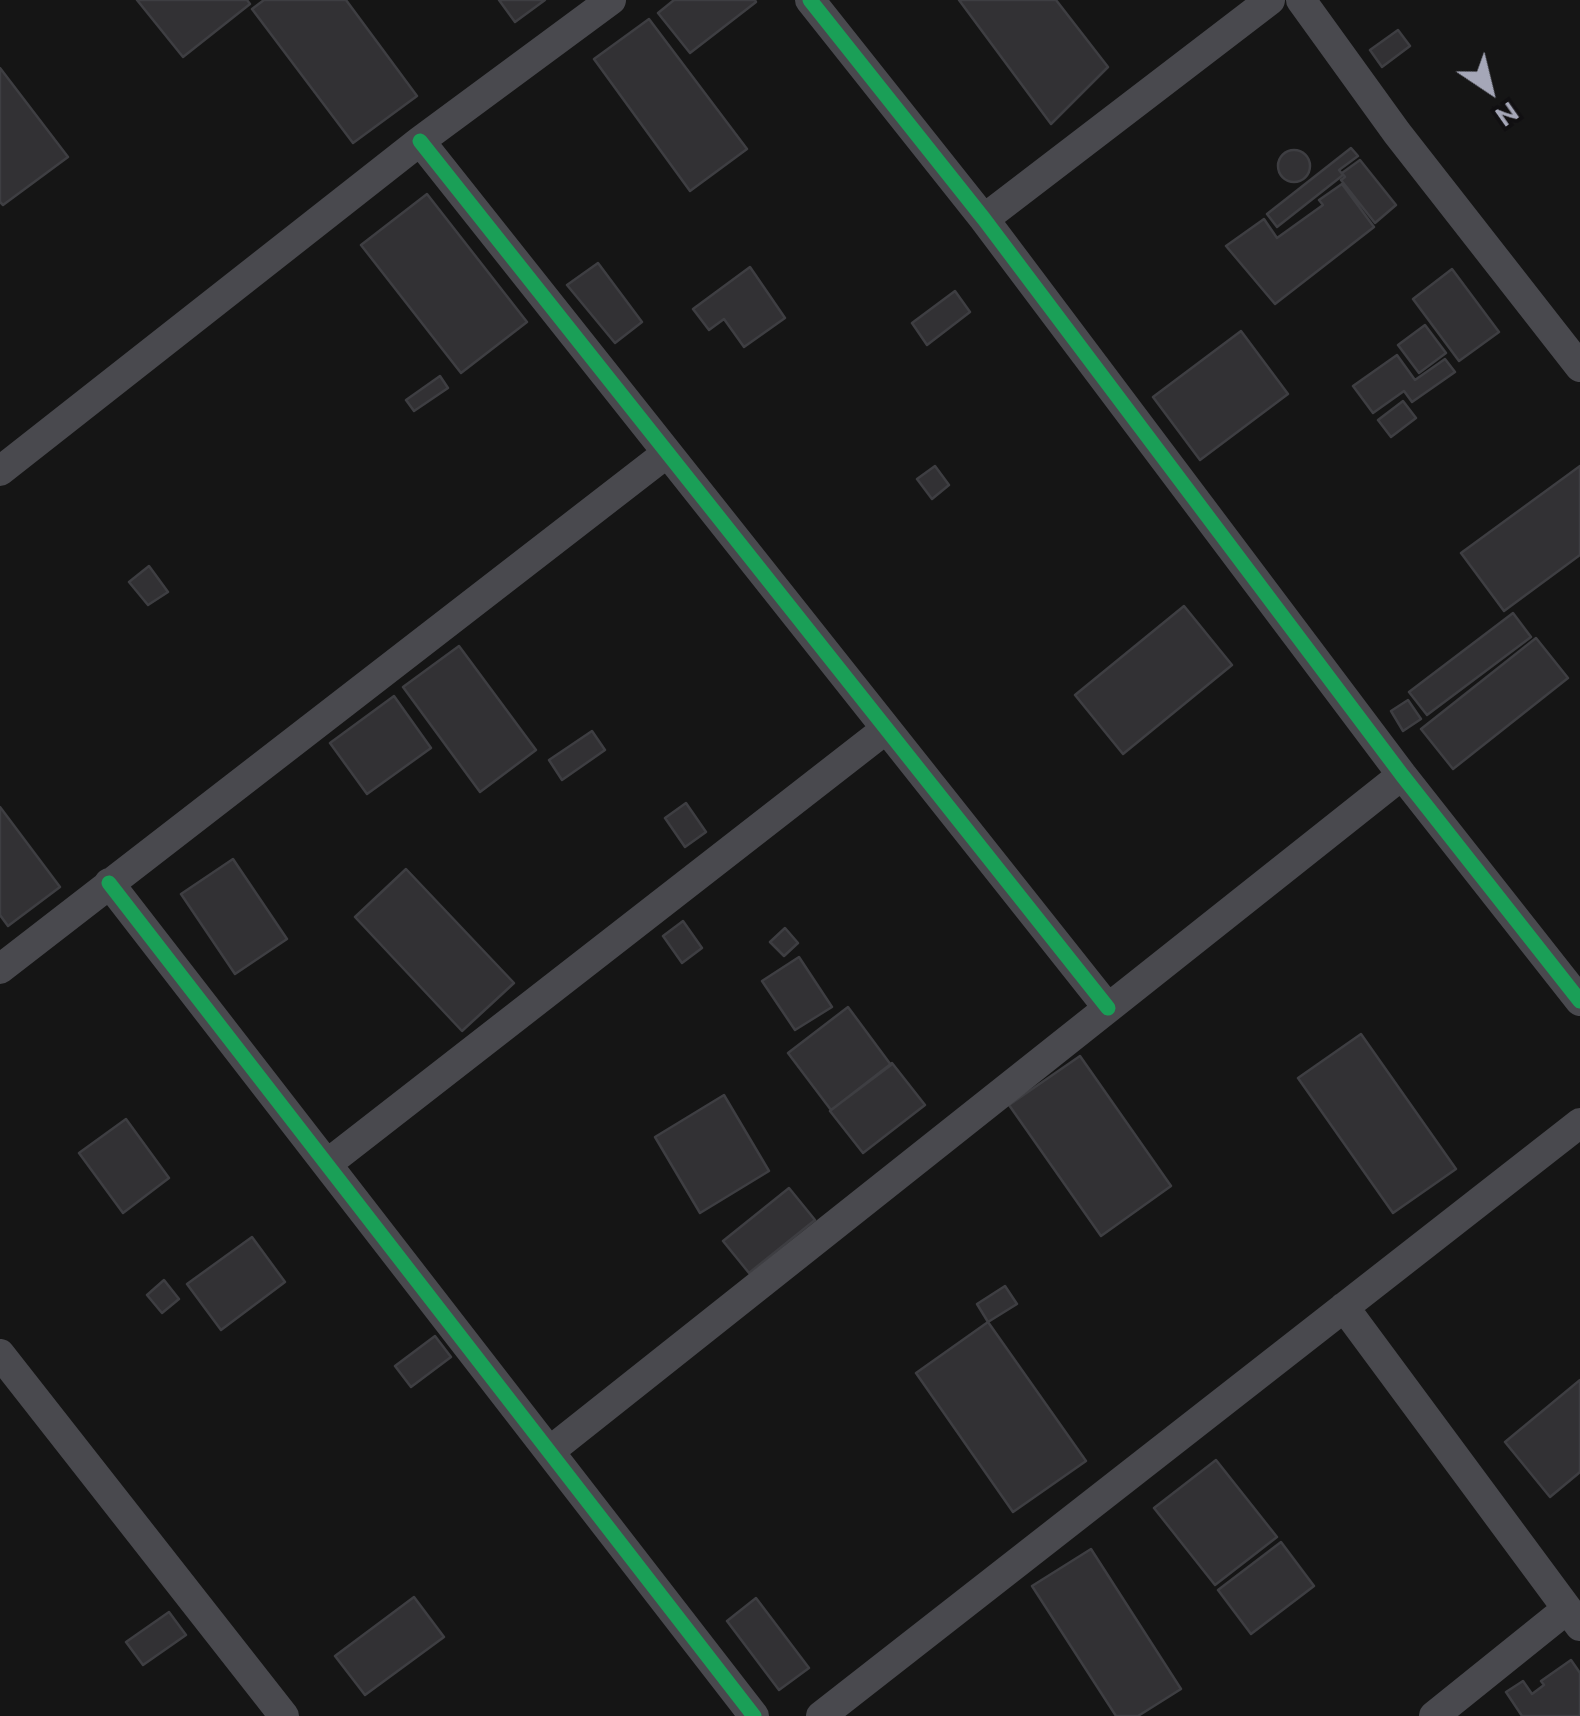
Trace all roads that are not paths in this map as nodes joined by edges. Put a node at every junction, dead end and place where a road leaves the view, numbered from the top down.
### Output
1 (611, 0) edge
2 (810, 0) edge
3 (1270, 0) edge
4 (1302, 0) edge
5 (420, 142) junction
6 (984, 219) junction
7 (1580, 367) edge
8 (667, 453) junction
9 (0, 472) edge
10 (886, 730) junction
11 (1402, 775) junction
12 (109, 882) junction
13 (0, 969) edge
14 (1580, 1001) edge
15 (1108, 1008) junction
16 (1580, 1122) edge
17 (327, 1164) junction
18 (1344, 1307) junction
19 (0, 1354) edge
20 (550, 1452) junction
21 (1574, 1618) edge
22 (284, 1716) edge
23 (754, 1716) edge
24 (822, 1716) edge
25 (1434, 1716) edge

1 - 5 street
2 - 6 street
3 - 6 street
4 - 7 street
5 - 8 street
5 - 9 street
6 - 11 street
8 - 10 street
8 - 12 street
10 - 15 street
10 - 17 street
11 - 14 street
11 - 15 street
12 - 13 street
12 - 17 street
15 - 20 street
16 - 18 street
17 - 20 street
18 - 21 street
18 - 24 street
19 - 22 street
20 - 23 street
21 - 25 street

